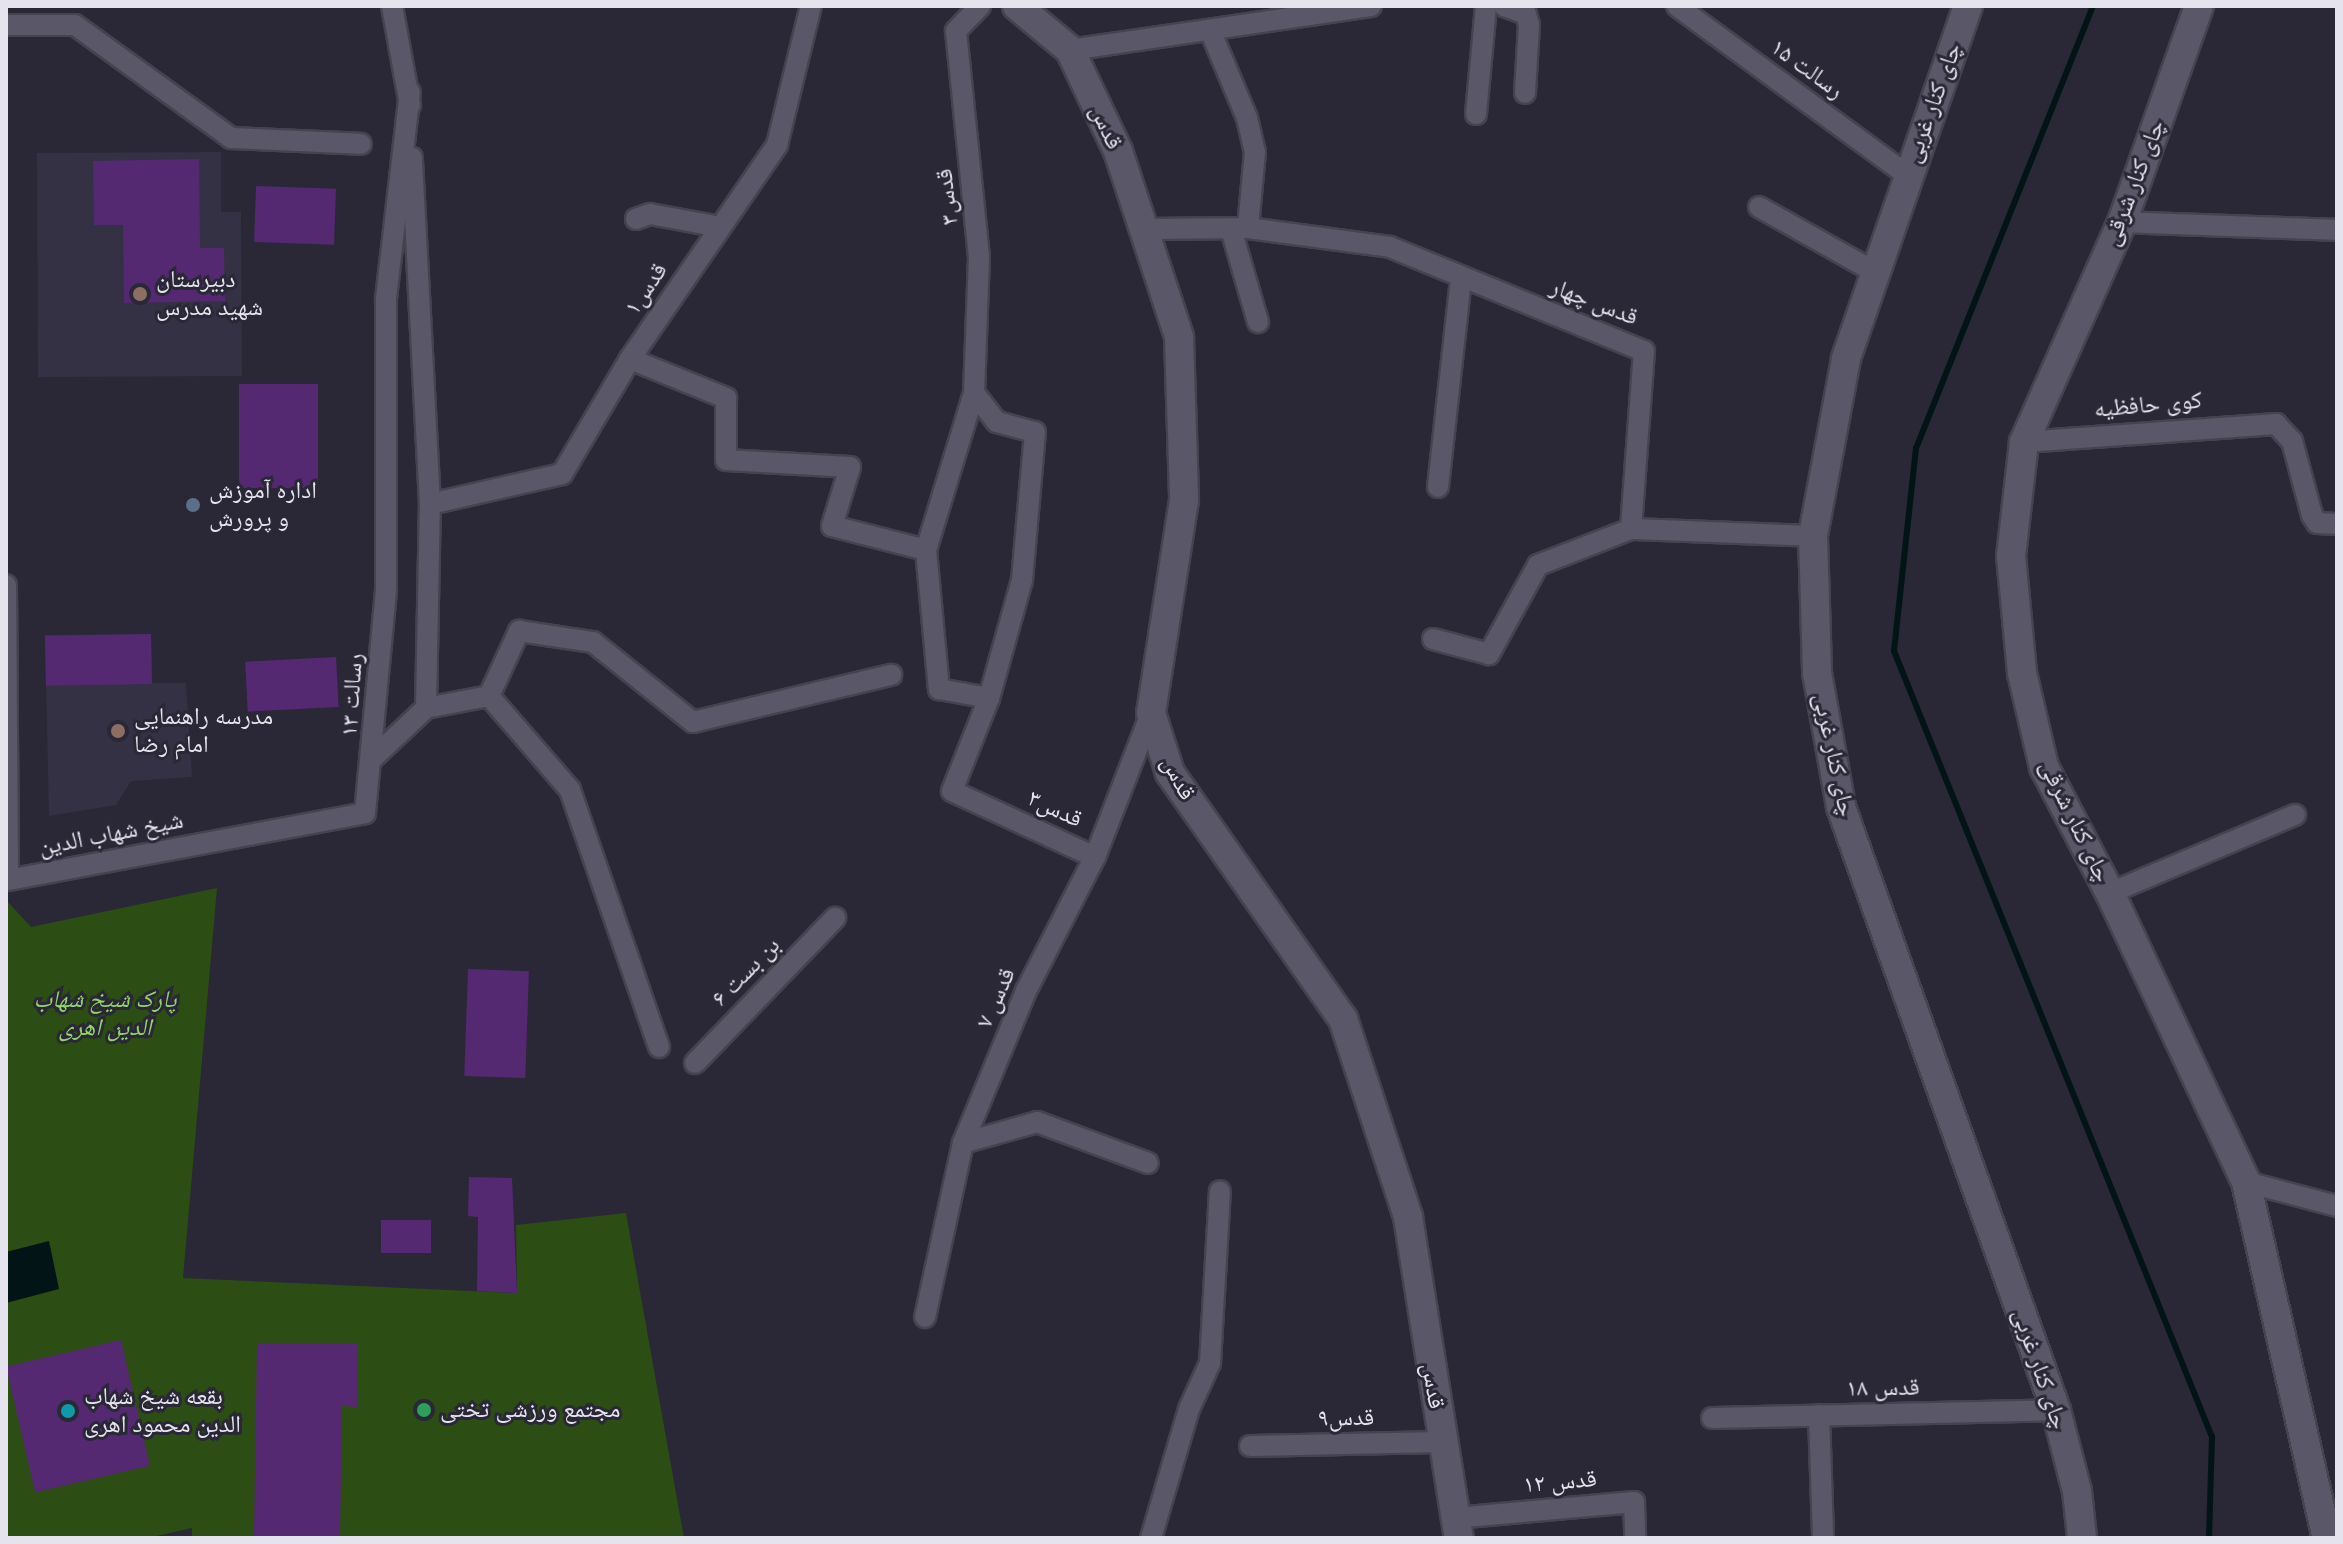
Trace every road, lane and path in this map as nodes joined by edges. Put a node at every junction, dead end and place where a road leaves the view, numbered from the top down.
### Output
1 (392, 6) edge
2 (811, 6) edge
3 (980, 6) edge
4 (1017, 6) edge
5 (1371, 6) edge
6 (1486, 6) edge
7 (1504, 6) edge
8 (1677, 6) edge
9 (1968, 6) edge
10 (2199, 6) edge
11 (6, 25) edge
12 (1210, 30) junction
13 (1070, 50) junction
14 (410, 92) junction
15 (1525, 93) dead end
16 (1476, 114) dead end
17 (361, 144) dead end
18 (1907, 175) junction
19 (1759, 207) dead end
20 (636, 219) dead end
21 (2122, 222) junction
22 (720, 227) junction
23 (1240, 228) junction
24 (1148, 229) junction
25 (2337, 230) edge
26 (1875, 272) junction
27 (1461, 279) junction
28 (1258, 322) dead end
29 (630, 359) junction
30 (974, 393) junction
31 (2024, 442) junction
32 (1438, 487) dead end
33 (430, 504) junction
34 (2337, 524) edge
35 (1631, 529) junction
36 (1813, 536) junction
37 (926, 550) junction
38 (6, 585) edge
39 (1433, 639) dead end
40 (891, 675) dead end
41 (489, 696) junction
42 (989, 698) junction
43 (426, 708) junction
44 (1151, 713) junction
45 (373, 758) junction
46 (2295, 815) dead end
47 (7, 837) edge
48 (1095, 857) junction
49 (2110, 893) junction
50 (835, 918) dead end
51 (659, 1047) dead end
52 (695, 1063) dead end
53 (963, 1143) junction
54 (1148, 1163) dead end
55 (2246, 1182) junction
56 (1220, 1191) dead end
57 (2337, 1206) edge
58 (925, 1317) dead end
59 (2056, 1410) junction
60 (1819, 1415) junction
61 (1712, 1418) dead end
62 (1442, 1442) junction
63 (1250, 1446) dead end
64 (1457, 1528) edge
65 (1151, 1538) edge
66 (1635, 1538) edge
67 (1823, 1538) edge
68 (2082, 1538) edge
69 (2327, 1538) edge

1 - 14 street, رسالت ۱۳
2 - 22 street, قدس۱
3 - 30 street, قدس۳
4 - 13 street, قدس
5 - 12 street
6 - 16 street
7 - 15 street
8 - 18 street, رسالت ۱۵
9 - 18 street, چای کنار غربی
10 - 21 street, چای کنار شرقی
11 - 17 street
12 - 13 street
12 - 23 street
13 - 24 street, قدس
14 - 33 street, رسالت ۱۳
14 - 45 street, رسالت ۱۳
18 - 26 street, چای کنار غربی
19 - 26 street
20 - 22 street
21 - 25 street
21 - 31 street, چای کنار شرقی
22 - 29 street, قدس۱
23 - 24 street, قدس چهار
23 - 27 street, قدس چهار
23 - 28 street
24 - 44 street, قدس
26 - 36 street, چای کنار غربی
27 - 32 street
27 - 35 street, قدس چهار
29 - 33 street, قدس۱
29 - 37 street
30 - 37 street, قدس۳
30 - 42 street, قدس۳
31 - 34 street, کوی حافظیه
31 - 49 street, چای کنار شرقی
33 - 43 street, رسالت ۱۳
35 - 36 street
35 - 39 street
36 - 59 street, چای کنار غربی
37 - 42 street, قدس۳
38 - 47 street, شیخ شهاب الدین
40 - 41 street
41 - 43 street
41 - 51 street
42 - 48 street, قدس۳
43 - 45 street, رسالت ۱۳
44 - 48 street, قدس ۷
44 - 62 street, قدس
45 - 47 street, شیخ شهاب الدین
46 - 49 street
48 - 53 street, قدس ۷
49 - 55 street, چای کنار شرقی
50 - 52 street, بن بست ۶
53 - 54 street
53 - 58 street, قدس ۷
55 - 57 street
55 - 69 street, چای کنار شرقی
56 - 65 street
59 - 60 street, قدس ۱۸
59 - 68 street, چای کنار غربی
60 - 61 street, قدس ۱۸
60 - 67 street
62 - 63 street, قدس۹
62 - 64 street, قدس
64 - 66 street, قدس ۱۲

